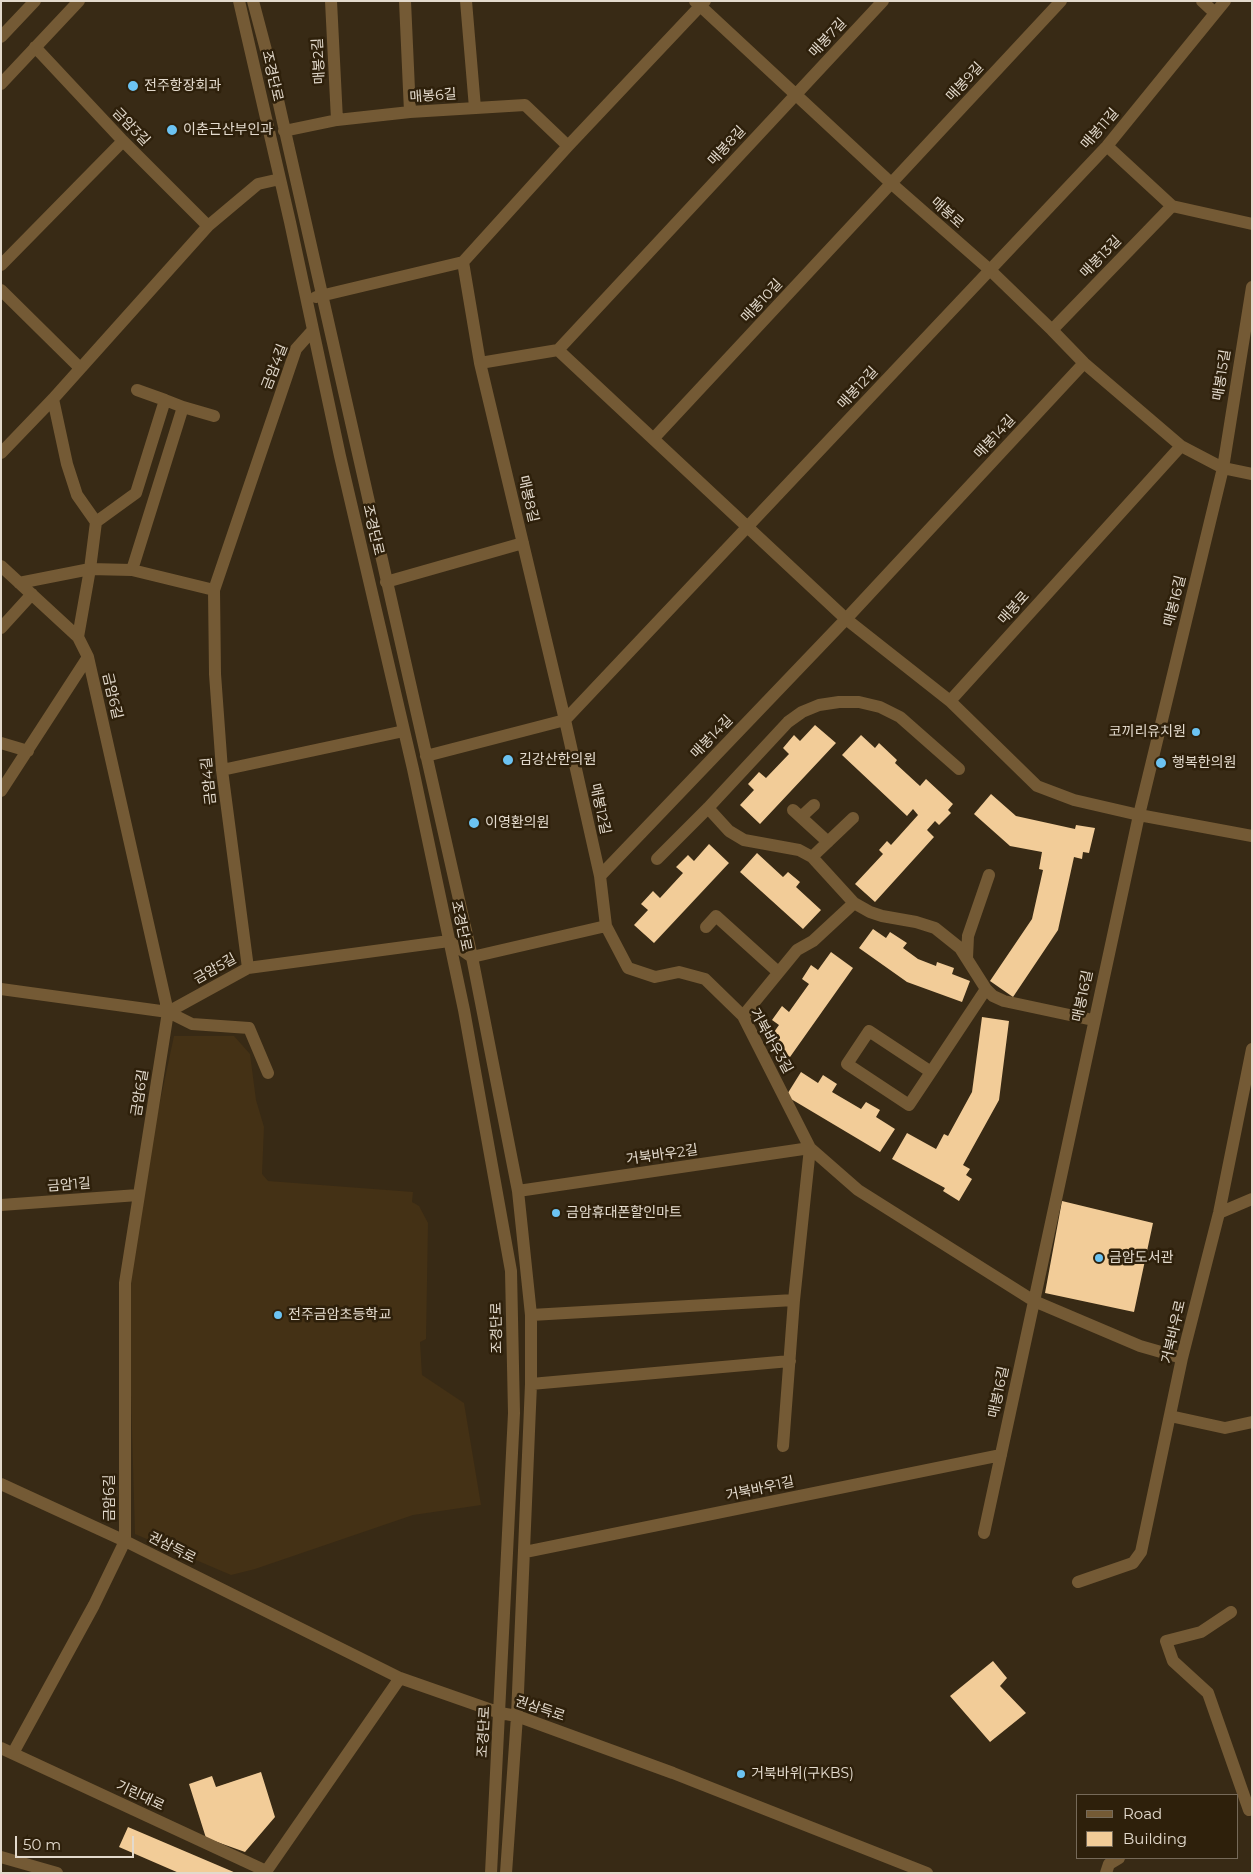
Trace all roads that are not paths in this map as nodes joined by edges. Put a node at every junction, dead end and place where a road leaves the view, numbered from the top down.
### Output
1 (35, 1) edge
2 (79, 1) edge
3 (239, 1) edge
4 (253, 1) edge
5 (331, 1) edge
6 (405, 1) edge
7 (466, 1) edge
8 (883, 1) edge
9 (1061, 1) edge
10 (1202, 1) edge
11 (1225, 1) edge
12 (700, 3) edge
13 (1214, 13) junction
14 (1, 37) edge
15 (35, 46) junction
16 (1, 84) edge
17 (795, 95) junction
18 (475, 108) junction
19 (410, 112) junction
20 (337, 120) junction
21 (284, 131) junction
22 (123, 141) junction
23 (568, 146) junction
24 (1107, 146) junction
25 (280, 179) junction
26 (892, 184) junction
27 (1172, 206) junction
28 (1252, 224) edge
29 (208, 226) junction
30 (463, 262) junction
31 (1, 265) edge
32 (990, 270) junction
33 (1252, 287) edge
34 (1, 290) edge
35 (323, 296) junction
36 (306, 298) junction
37 (313, 330) junction
38 (1052, 330) junction
39 (558, 350) junction
40 (480, 363) junction
41 (1084, 363) junction
42 (80, 368) junction
43 (137, 390) dead end
44 (53, 399) junction
45 (165, 400) junction
46 (183, 407) junction
47 (214, 416) dead end
48 (654, 438) junction
49 (1181, 446) junction
50 (1, 453) edge
51 (1222, 468) junction
52 (1252, 474) edge
53 (96, 522) junction
54 (747, 526) junction
55 (523, 543) junction
56 (1, 566) edge
57 (90, 569) junction
58 (132, 570) junction
59 (386, 582) junction
60 (19, 583) junction
61 (214, 590) junction
62 (32, 594) junction
63 (846, 619) junction
64 (1, 628) edge
65 (78, 637) junction
66 (88, 657) junction
67 (950, 701) junction
68 (566, 720) junction
69 (404, 730) junction
70 (1, 743) edge
71 (28, 751) junction
72 (426, 756) junction
73 (959, 769) dead end
74 (222, 770) junction
75 (1, 791) edge
76 (814, 805) dead end
77 (708, 808) junction
78 (1139, 815) junction
79 (853, 818) dead end
80 (1252, 836) edge
81 (828, 842) junction
82 (812, 857) junction
83 (657, 860) dead end
84 (989, 875) dead end
85 (600, 876) junction
86 (854, 903) junction
87 (606, 926) junction
88 (706, 926) dead end
89 (449, 941) junction
90 (472, 957) junction
91 (967, 958) junction
92 (248, 968) junction
93 (778, 972) junction
94 (1, 989) edge
95 (986, 989) junction
96 (168, 1012) junction
97 (743, 1016) junction
98 (1093, 1020) junction
99 (1252, 1049) edge
100 (931, 1072) junction
101 (268, 1073) dead end
102 (810, 1148) junction
103 (518, 1191) junction
104 (138, 1195) junction
105 (1252, 1199) edge
106 (1, 1205) edge
107 (1219, 1213) junction
108 (794, 1300) junction
109 (1034, 1301) junction
110 (531, 1314) junction
111 (1182, 1358) junction
112 (790, 1361) junction
113 (531, 1384) junction
114 (1170, 1416) junction
115 (1252, 1422) edge
116 (783, 1446) dead end
117 (1001, 1455) junction
118 (1, 1484) edge
119 (984, 1533) dead end
120 (125, 1541) junction
121 (525, 1552) junction
122 (1078, 1582) dead end
123 (1232, 1612) dead end
124 (400, 1678) junction
125 (500, 1713) junction
126 (517, 1716) junction
127 (7, 1750) edge
128 (1251, 1809) edge
129 (1238, 1813) edge
130 (1, 1857) edge
131 (1117, 1859) edge
132 (266, 1872) edge
133 (57, 1873) edge
134 (491, 1873) edge
135 (506, 1873) edge
136 (927, 1873) edge
137 (1106, 1873) edge

1 - 14 street
2 - 15 street
3 - 25 street, 조경단로
4 - 21 street, 조경단로
5 - 20 street, 매봉2길
6 - 19 street
7 - 18 street
8 - 17 street, 매봉7길
9 - 26 street, 매봉9길
10 - 13 street
11 - 13 street, 매봉11길
12 - 17 street, 매봉로
12 - 23 street
13 - 24 street, 매봉11길
15 - 16 street
15 - 22 street, 금암3길
17 - 26 street, 매봉로
17 - 39 street, 매봉8길
18 - 19 street, 매봉6길
18 - 23 street, 매봉6길
19 - 20 street, 매봉6길
20 - 21 street, 매봉6길
21 - 35 street, 조경단로
22 - 29 street, 금암3길
22 - 31 street
23 - 30 street
24 - 27 street
24 - 32 street, 매봉11길
25 - 29 street
25 - 36 street, 조경단로
26 - 32 street, 매봉로
26 - 48 street, 매봉10길
27 - 28 street
27 - 38 street, 매봉13길
29 - 42 street
30 - 35 street
30 - 40 street
32 - 38 street, 매봉로
32 - 54 street, 매봉12길
33 - 51 street, 매봉15길
34 - 42 street
35 - 36 street
35 - 59 street, 조경단로
36 - 37 street, 조경단로
37 - 61 street, 금암4길
37 - 69 street, 조경단로
38 - 41 street, 매봉로
39 - 40 street
39 - 48 street
40 - 55 street, 매봉8길
41 - 49 street, 매봉로
41 - 63 street, 매봉14길
42 - 44 street
43 - 45 street
44 - 50 street
44 - 53 street
45 - 46 street
45 - 53 street
46 - 47 street
46 - 58 street
48 - 54 street
49 - 51 street, 매봉로
49 - 67 street, 매봉로
51 - 52 street, 매봉로
51 - 78 street, 매봉16길
53 - 57 street
54 - 63 street
54 - 68 street, 매봉12길
55 - 59 street
55 - 68 street, 매봉8길
56 - 60 street, 금암6길
57 - 58 street
57 - 60 street
57 - 65 street
58 - 61 street
59 - 72 street, 조경단로
60 - 62 street, 금암6길
61 - 74 street, 금암4길
62 - 64 street
62 - 65 street, 금암6길
63 - 67 street
63 - 85 street, 매봉14길
65 - 66 street, 금암6길
66 - 71 street, 금암6길
66 - 96 street, 금암6길
67 - 78 street
68 - 72 street
68 - 85 street, 매봉12길
69 - 74 street
69 - 89 street, 조경단로
70 - 71 street
71 - 75 street
72 - 90 street, 조경단로
73 - 77 street
74 - 92 street, 금암4길
76 - 81 street
77 - 82 street
77 - 83 street
78 - 80 street
78 - 98 street, 매봉16길
79 - 81 street
81 - 82 street
82 - 86 street
84 - 91 street
85 - 87 street, 매봉12길
86 - 91 street
86 - 93 street
87 - 90 street
87 - 97 street, 거북바우3길
88 - 93 street
89 - 90 street
89 - 92 street, 금암5길
89 - 125 street, 조경단로
90 - 103 street, 조경단로
91 - 95 street
92 - 96 street, 금암5길
93 - 97 street
94 - 96 street
95 - 98 street
95 - 100 street
96 - 101 street
96 - 104 street, 금암6길
97 - 102 street, 거북바우3길
98 - 109 street, 매봉16길
99 - 107 street, 거북바우로
100 - 100 street
102 - 103 street, 거북바우2길
102 - 108 street
102 - 109 street, 거북바우3길
103 - 110 street, 조경단로
104 - 106 street, 금암1길
104 - 120 street, 금암6길
105 - 107 street
107 - 111 street, 거북바우로
108 - 110 street
108 - 112 street
109 - 111 street, 거북바우3길
109 - 117 street, 매봉16길
110 - 113 street, 조경단로
111 - 114 street, 거북바우로
112 - 113 street
112 - 116 street
113 - 121 street, 조경단로
114 - 115 street
114 - 122 street, 거북바우로
117 - 119 street, 매봉16길
117 - 121 street, 거북바우1길
118 - 120 street, 권삼득로
120 - 124 street, 권삼득로
120 - 127 street, 권삼득로
121 - 126 street, 조경단로
123 - 128 street
124 - 125 street, 권삼득로
124 - 132 street, 기린대로
125 - 126 street, 권삼득로
125 - 134 street, 조경단로
126 - 135 street, 조경단로
126 - 136 street, 권삼득로
127 - 132 street, 기린대로
128 - 129 street
130 - 133 street
131 - 137 street

